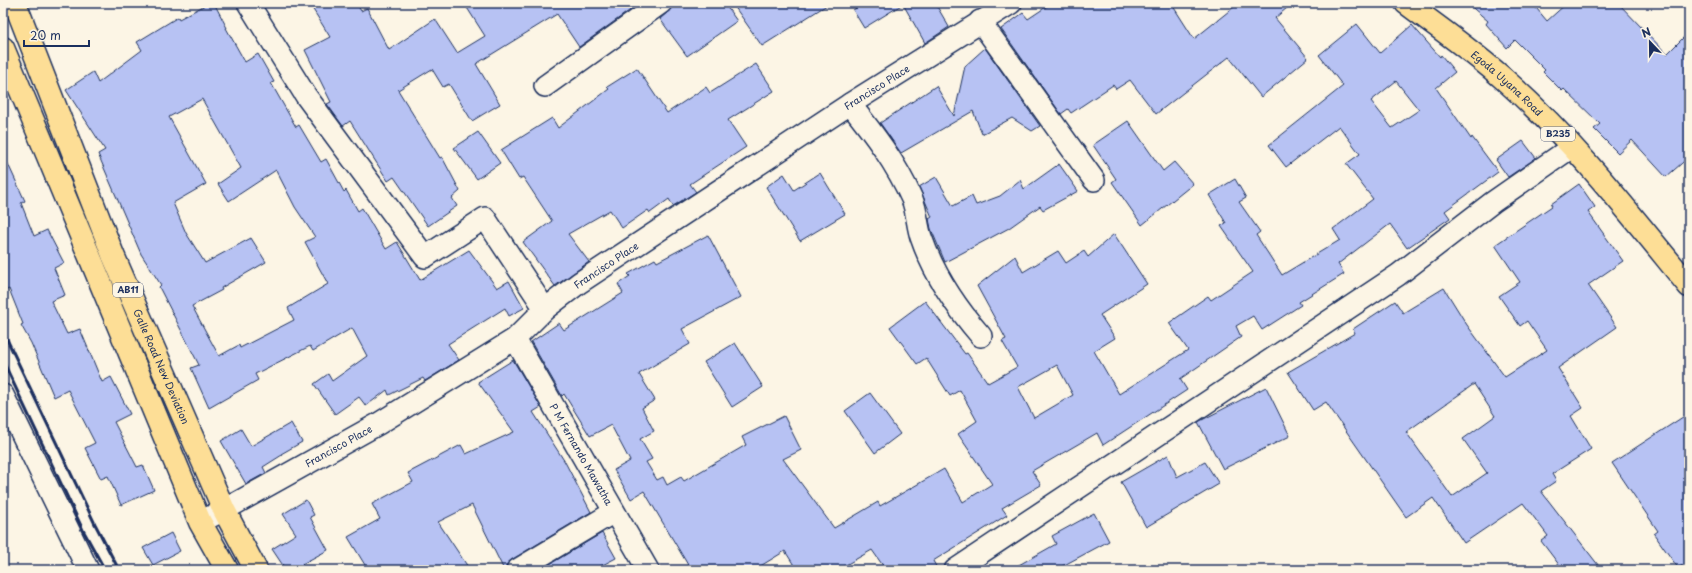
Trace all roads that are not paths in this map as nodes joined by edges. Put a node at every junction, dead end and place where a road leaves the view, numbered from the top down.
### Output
1 (15, 3) edge
2 (248, 3) edge
3 (661, 3) edge
4 (1011, 3) edge
5 (1406, 3) edge
6 (980, 21) junction
7 (3, 48) edge
8 (545, 86) dead end
9 (850, 104) junction
10 (1572, 147) junction
11 (1094, 180) dead end
12 (1689, 286) edge
13 (545, 309) junction
14 (981, 336) dead end
15 (515, 339) junction
16 (3, 395) edge
17 (224, 510) junction
18 (614, 512) junction
19 (200, 522) junction
20 (646, 569) edge
21 (88, 570) edge
22 (226, 570) edge
23 (256, 570) edge
24 (517, 570) edge
25 (955, 570) edge

1 - 17 main road, Galle Road New Deviation / AB11
2 - 13 street
3 - 8 street
4 - 6 street, Francisco Place
5 - 10 main road, Egoda Uyana Road / B235
6 - 9 street, Francisco Place
6 - 11 street
7 - 19 main road, AB11
9 - 13 street, Francisco Place
9 - 14 street
10 - 12 main road, Egoda Uyana Road / B235
10 - 25 street
13 - 15 street, Francisco Place
15 - 17 street, Francisco Place
15 - 18 street, P M Fernando Mawatha
16 - 21 street
17 - 19 street, Francisco Place
17 - 23 main road, Galle Road New Deviation / AB11
18 - 20 street, P M Fernando Mawatha
18 - 24 street
19 - 22 main road, AB11

